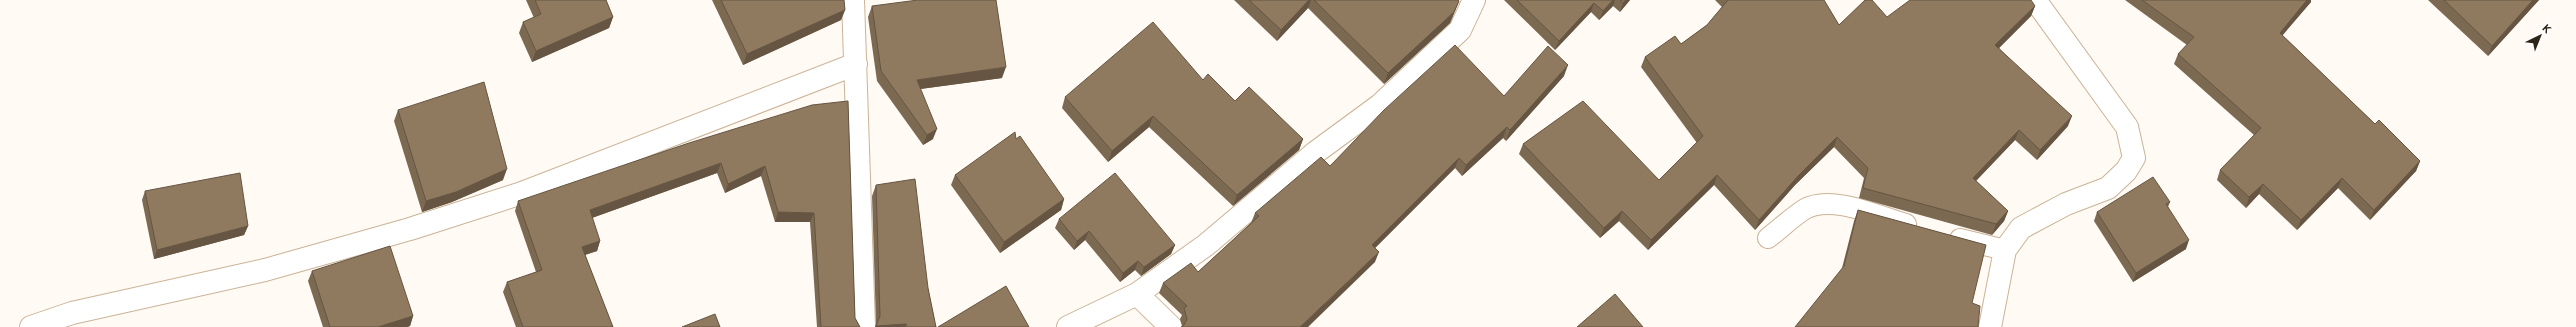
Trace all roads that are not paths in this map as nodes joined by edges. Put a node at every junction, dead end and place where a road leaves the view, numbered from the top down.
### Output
1 (853, 0) edge
2 (1474, 0) edge
3 (2035, 0) edge
4 (856, 64) junction
5 (1921, 228) edge
6 (1944, 234) edge
7 (1768, 238) dead end
8 (2005, 250) junction
9 (1136, 294) junction
10 (31, 327) edge
11 (864, 327) edge
12 (1068, 327) edge
13 (1171, 327) edge
14 (1990, 327) edge

1 - 4 street
2 - 9 street
3 - 8 street
4 - 10 street
4 - 11 street
5 - 7 lane
6 - 8 lane
8 - 14 street
9 - 12 street
9 - 13 street

